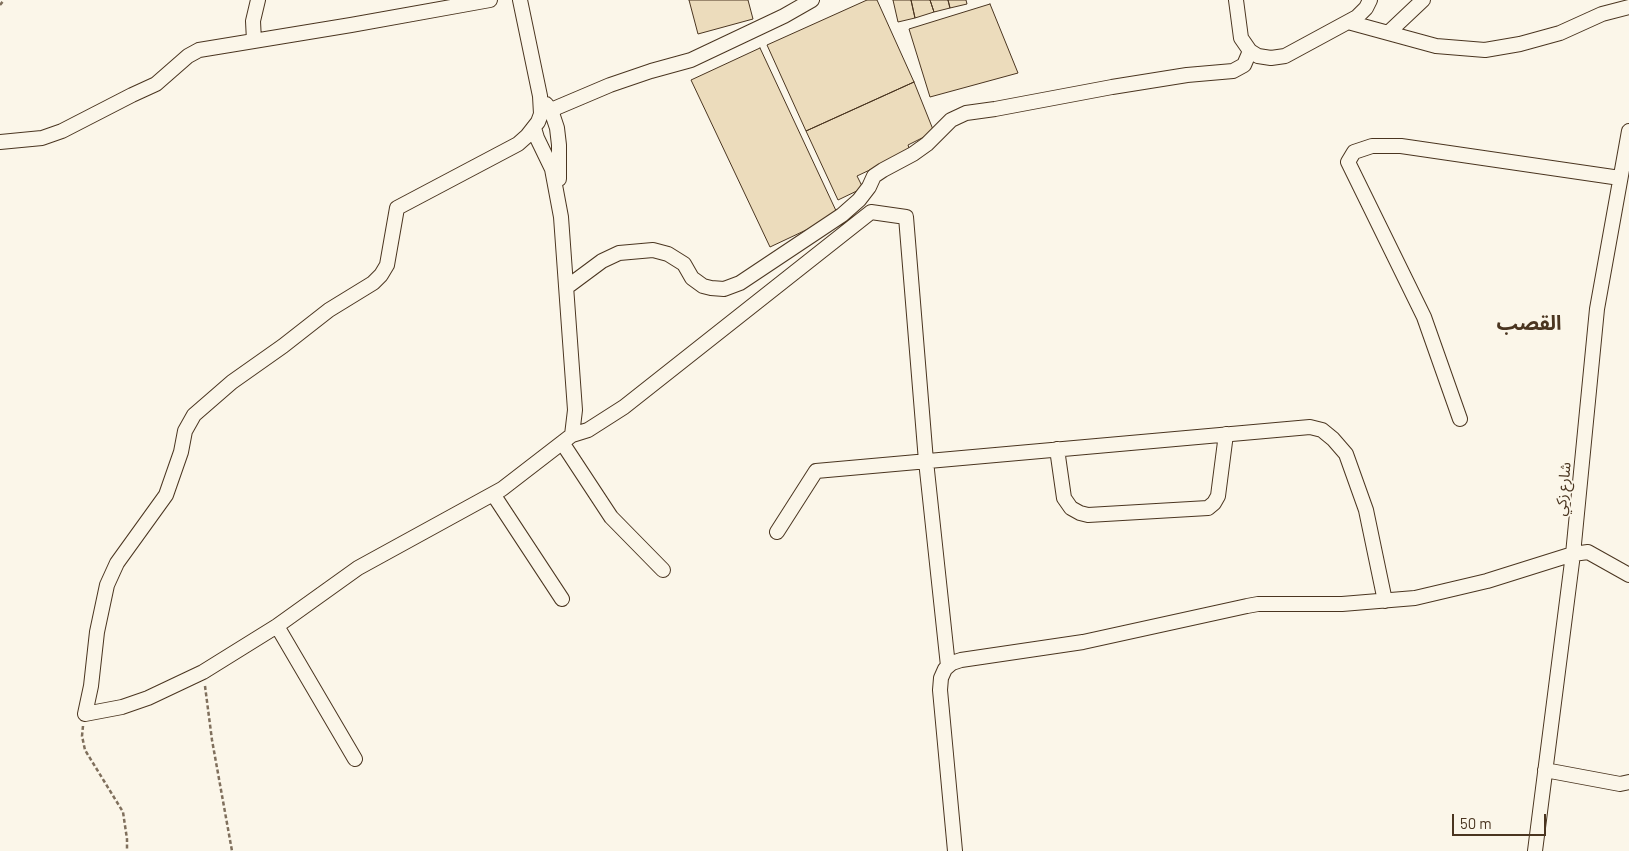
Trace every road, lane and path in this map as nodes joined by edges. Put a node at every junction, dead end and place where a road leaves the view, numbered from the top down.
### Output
1 (4, 0) edge
2 (258, 0) edge
3 (490, 0) edge
4 (520, 0) edge
5 (812, 0) edge
6 (1236, 0) edge
7 (1370, 0) edge
8 (1423, 0) edge
9 (0, 5) edge
10 (1629, 7) edge
11 (1348, 22) junction
12 (1388, 33) junction
13 (254, 41) junction
14 (1250, 51) junction
15 (540, 96) junction
16 (551, 110) junction
17 (534, 128) junction
18 (1629, 130) edge
19 (0, 142) edge
20 (1620, 178) junction
21 (558, 192) junction
22 (567, 286) junction
23 (1460, 419) dead end
24 (1226, 434) junction
25 (567, 439) junction
26 (1057, 449) junction
27 (926, 461) junction
28 (493, 494) junction
29 (777, 532) dead end
30 (1573, 554) junction
31 (663, 570) dead end
32 (1629, 575) edge
33 (562, 599) dead end
34 (1385, 600) junction
35 (277, 626) junction
36 (948, 666) junction
37 (202, 672) junction
38 (85, 714) junction
39 (355, 759) dead end
40 (1545, 770) junction
41 (1629, 782) edge
42 (127, 851) edge
43 (232, 851) edge
44 (954, 851) edge
45 (1535, 851) edge

1 - 9 path
2 - 13 street
3 - 13 street
4 - 15 street
5 - 16 street
6 - 14 street
7 - 11 street
8 - 12 street
10 - 12 street
11 - 12 street
11 - 14 street
13 - 19 street
14 - 22 street
15 - 16 street
15 - 17 street
16 - 21 street
17 - 21 street
17 - 38 street
18 - 20 street, شارع زكي
20 - 23 street
20 - 30 street, شارع زكي
21 - 22 street
22 - 25 street
24 - 26 street
24 - 26 street
24 - 34 street
25 - 27 street
25 - 28 street
25 - 31 street
26 - 27 street
27 - 29 street
27 - 36 street
28 - 33 street
28 - 35 street
30 - 32 street
30 - 34 street
30 - 40 street, شارع زكي
34 - 36 street
35 - 37 street
35 - 39 street
36 - 44 street
37 - 38 street
37 - 43 path
38 - 42 path
40 - 41 street
40 - 45 street, شارع زكي

